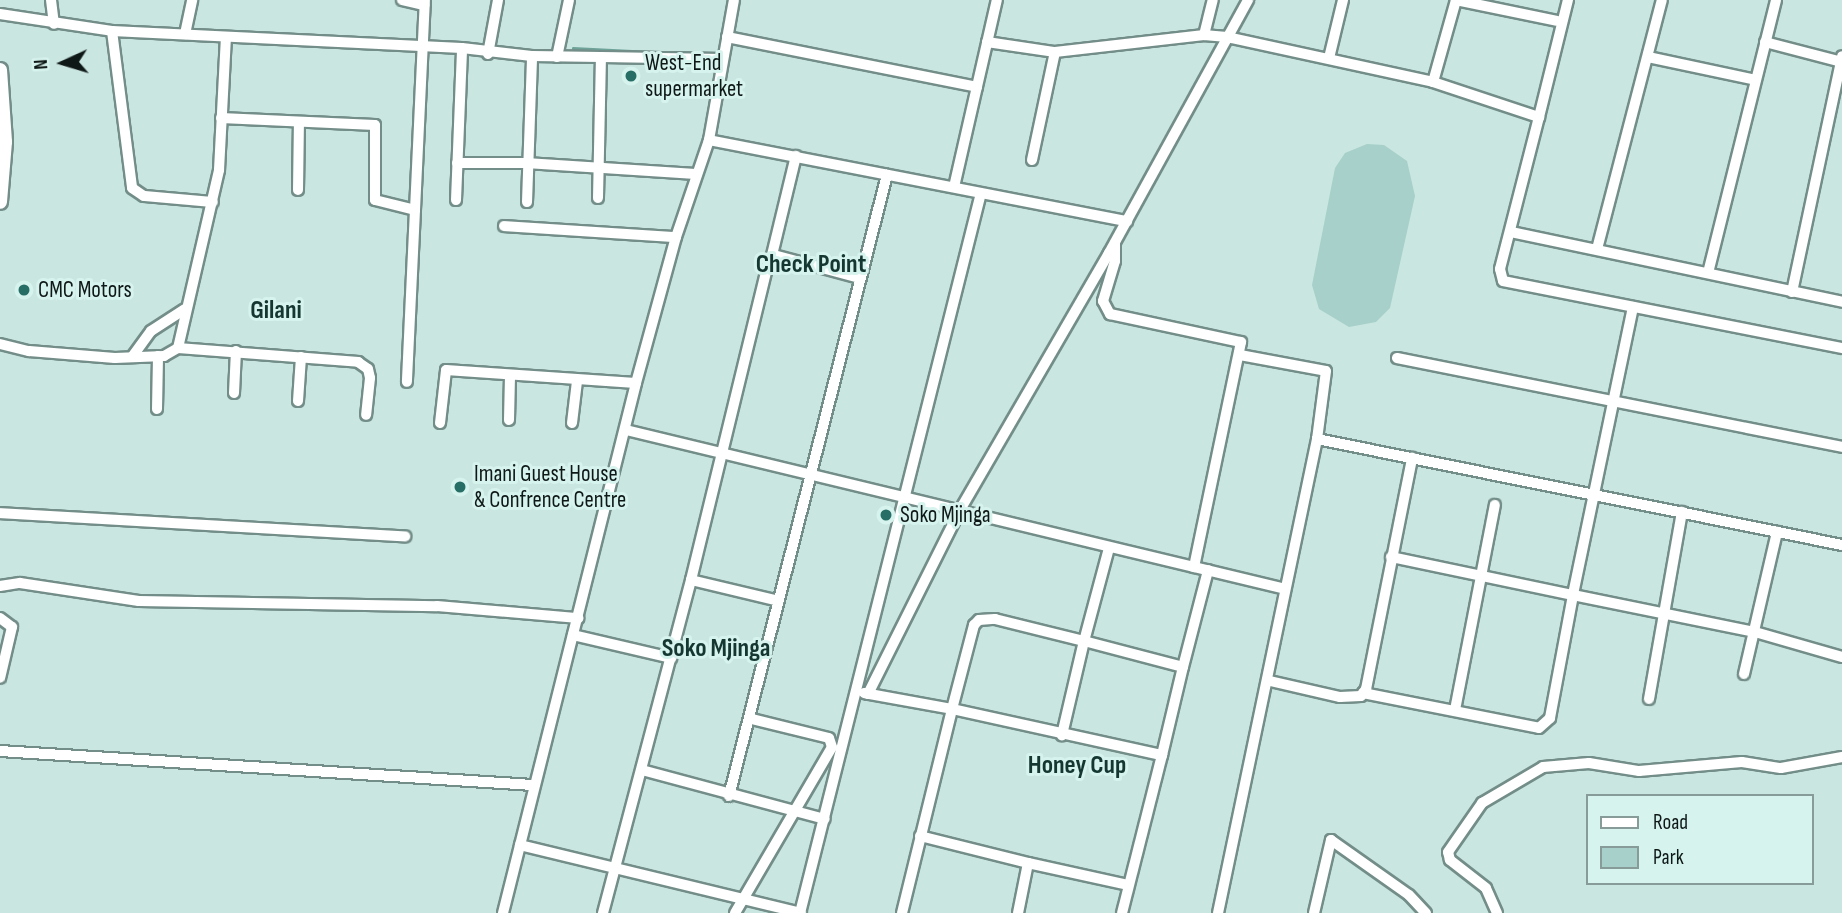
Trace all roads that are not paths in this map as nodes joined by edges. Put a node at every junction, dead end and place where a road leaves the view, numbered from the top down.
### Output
1 (51, 0) edge
2 (192, 0) edge
3 (402, 0) edge
4 (498, 0) edge
5 (569, 0) edge
6 (734, 0) edge
7 (997, 0) edge
8 (1213, 0) edge
9 (1248, 0) edge
10 (1343, 0) edge
11 (1456, 0) edge
12 (1568, 0) edge
13 (1662, 0) edge
14 (1776, 0) edge
15 (424, 2) edge
16 (0, 14) edge
17 (1557, 21) dead end
18 (54, 23) junction
19 (112, 31) junction
20 (185, 34) junction
21 (1204, 36) junction
22 (727, 37) junction
23 (1227, 37) junction
24 (226, 38) junction
25 (987, 42) junction
26 (1765, 42) junction
27 (422, 47) junction
28 (462, 48) junction
29 (1055, 52) junction
30 (488, 54) junction
31 (531, 57) junction
32 (557, 57) junction
33 (1648, 57) junction
34 (601, 58) junction
35 (1329, 58) junction
36 (722, 59) junction
37 (1842, 60) edge
38 (0, 70) edge
39 (1756, 80) junction
40 (1433, 82) junction
41 (977, 86) junction
42 (1829, 113) junction
43 (1842, 116) edge
44 (1539, 117) junction
45 (221, 118) junction
46 (299, 122) junction
47 (709, 140) junction
48 (796, 156) junction
49 (1032, 160) dead end
50 (457, 163) junction
51 (526, 163) junction
52 (598, 166) junction
53 (696, 174) junction
54 (887, 175) junction
55 (954, 187) junction
56 (298, 190) dead end
57 (981, 193) junction
58 (598, 198) dead end
59 (456, 200) dead end
60 (0, 202) edge
61 (213, 202) junction
62 (527, 202) dead end
63 (415, 210) junction
64 (1126, 221) junction
65 (504, 226) dead end
66 (1511, 232) junction
67 (676, 237) junction
68 (1115, 243) junction
69 (1597, 249) junction
70 (772, 255) junction
71 (1708, 273) junction
72 (860, 278) junction
73 (1792, 292) junction
74 (1842, 302) edge
75 (1633, 307) junction
76 (186, 309) junction
77 (0, 344) edge
78 (178, 348) junction
79 (1842, 348) edge
80 (236, 351) junction
81 (1240, 355) junction
82 (158, 356) junction
83 (132, 357) junction
84 (301, 357) junction
85 (1397, 358) dead end
86 (510, 375) junction
87 (577, 380) junction
88 (407, 382) dead end
89 (636, 383) junction
90 (234, 393) dead end
91 (1615, 400) junction
92 (298, 401) dead end
93 (157, 409) dead end
94 (366, 415) dead end
95 (509, 420) dead end
96 (440, 423) dead end
97 (572, 423) dead end
98 (626, 430) junction
99 (1317, 439) junction
100 (1842, 447) edge
101 (722, 449) junction
102 (1412, 458) junction
103 (812, 472) junction
104 (903, 494) junction
105 (1594, 496) junction
106 (1495, 505) dead end
107 (960, 510) junction
108 (1682, 512) junction
109 (0, 513) edge
110 (1777, 532) junction
111 (405, 537) dead end
112 (1842, 545) edge
113 (1109, 548) junction
114 (1391, 557) junction
115 (1194, 567) junction
116 (1208, 570) junction
117 (1482, 577) junction
118 (691, 580) junction
119 (0, 586) edge
120 (1285, 589) junction
121 (1573, 595) junction
122 (779, 601) junction
123 (1664, 612) junction
124 (0, 618) edge
125 (578, 618) junction
126 (1755, 632) junction
127 (573, 635) junction
128 (1084, 641) junction
129 (1842, 657) edge
130 (671, 658) junction
131 (1183, 667) junction
132 (1744, 674) dead end
133 (0, 678) edge
134 (1270, 681) junction
135 (857, 692) junction
136 (1363, 693) junction
137 (868, 694) junction
138 (1649, 699) dead end
139 (953, 709) junction
140 (1455, 710) junction
141 (752, 719) junction
142 (1062, 735) junction
143 (0, 751) edge
144 (1162, 755) junction
145 (1842, 757) edge
146 (642, 770) junction
147 (533, 785) junction
148 (729, 796) junction
149 (792, 810) junction
150 (825, 818) junction
151 (920, 836) junction
152 (520, 845) junction
153 (1028, 863) junction
154 (614, 867) junction
155 (1128, 885) junction
156 (743, 900) junction
157 (503, 913) edge
158 (603, 913) edge
159 (735, 913) edge
160 (801, 913) edge
161 (902, 913) edge
162 (1018, 913) edge
163 (1122, 913) edge
164 (1218, 913) edge
165 (1314, 913) edge
166 (1426, 913) edge
167 (1497, 913) edge

1 - 18 street
2 - 20 street
3 - 15 street
4 - 30 street
5 - 32 street
6 - 22 street
7 - 25 street
8 - 21 street
9 - 23 street
10 - 35 street
11 - 17 street
11 - 40 street
12 - 44 street
13 - 33 street
14 - 26 street
15 - 27 street
16 - 18 street
18 - 19 street
19 - 20 street
19 - 61 street
20 - 24 street
21 - 23 street
21 - 29 street
22 - 36 street
22 - 41 street
23 - 35 street
23 - 64 street
24 - 27 street
24 - 45 street
25 - 29 street
25 - 41 street
26 - 37 street
26 - 39 street
27 - 28 street
27 - 63 street
28 - 30 street
28 - 50 street
29 - 49 street
30 - 31 street
31 - 32 street
31 - 51 street
32 - 34 street
33 - 39 street
33 - 69 street
34 - 36 street
34 - 52 street
35 - 40 street
36 - 47 street
37 - 42 street
38 - 60 highway
39 - 71 street
40 - 44 street
41 - 55 street
42 - 43 street
42 - 73 street
44 - 66 street
45 - 46 street
45 - 61 street
46 - 56 street
46 - 63 street
47 - 48 street
47 - 53 street
48 - 54 street
48 - 70 street
50 - 51 street
50 - 59 street
51 - 52 street
51 - 62 street
52 - 53 street
52 - 58 street
53 - 67 street
54 - 55 street
54 - 72 street
55 - 57 street
57 - 64 street
57 - 104 street
61 - 76 street
63 - 88 street
64 - 68 street
65 - 67 street
66 - 69 street
66 - 75 street
67 - 89 street
68 - 81 street
68 - 107 street
69 - 71 street
70 - 72 street
70 - 101 street
71 - 73 street
72 - 103 street
73 - 74 street
75 - 79 street
75 - 91 street
76 - 78 street
76 - 83 street
77 - 83 street
78 - 80 street
78 - 82 street
80 - 84 street
80 - 90 street
81 - 99 street
81 - 115 street
82 - 83 street
82 - 93 street
84 - 92 street
84 - 94 street
85 - 91 street
86 - 87 street
86 - 95 street
86 - 96 street
87 - 89 street
87 - 97 street
89 - 98 street
91 - 100 street
91 - 105 street
98 - 101 street
98 - 125 street
99 - 102 street
99 - 120 street
101 - 103 street
101 - 118 street
102 - 105 street
102 - 114 street
103 - 104 street
103 - 122 street
104 - 107 street
104 - 135 street
105 - 108 street
105 - 121 street
106 - 117 street
107 - 113 street
107 - 137 street
108 - 110 street
108 - 123 street
109 - 111 street
110 - 112 street
110 - 126 street
113 - 115 street
113 - 128 street
114 - 117 street
114 - 136 street
115 - 116 street
116 - 120 street
116 - 131 street
117 - 121 street
117 - 140 street
118 - 122 street
118 - 130 street
119 - 125 street
120 - 134 street
121 - 123 street
121 - 140 street
122 - 141 street
123 - 126 street
123 - 138 street
124 - 133 street
125 - 127 street
126 - 129 street
126 - 132 street
127 - 130 street
127 - 147 street
128 - 131 street
128 - 139 street
128 - 142 street
130 - 146 street
131 - 144 street
134 - 136 street
134 - 164 street
135 - 137 street
135 - 150 street
136 - 140 street
137 - 139 street
139 - 142 street
139 - 151 street
141 - 148 street
141 - 149 street
142 - 144 street
143 - 147 street
144 - 155 street
145 - 167 street
146 - 148 street
146 - 154 street
147 - 152 street
148 - 149 street
149 - 150 street
149 - 156 street
150 - 160 street
151 - 153 street
151 - 161 street
152 - 154 street
152 - 157 street
153 - 155 street
153 - 162 street
154 - 156 street
154 - 158 street
155 - 163 street
156 - 159 street
156 - 160 street
165 - 166 street

